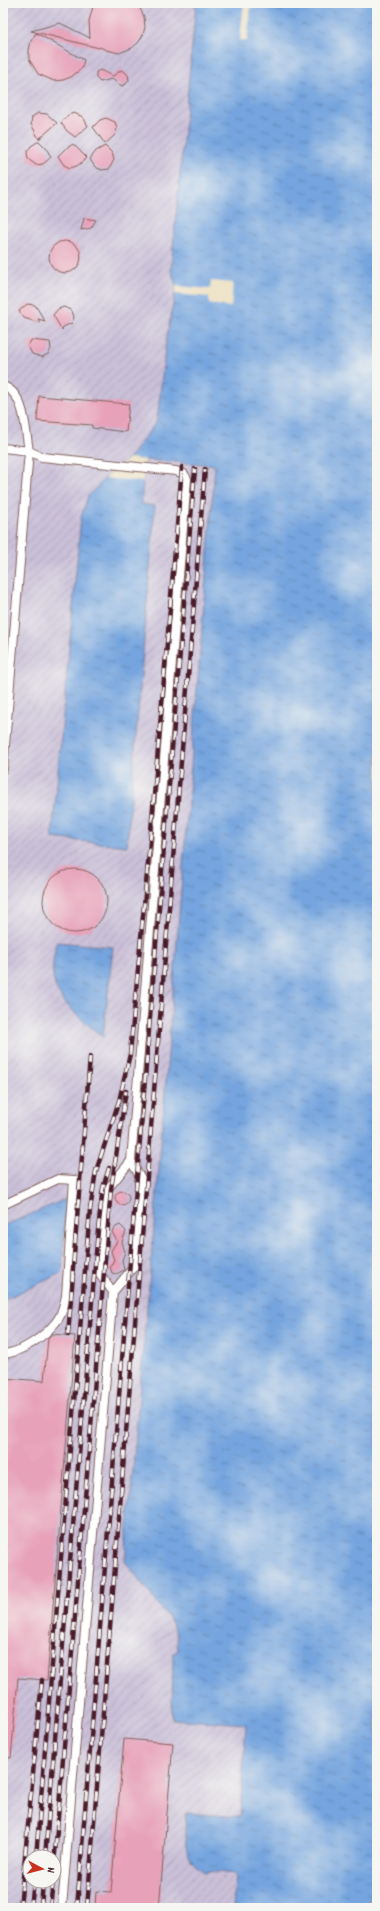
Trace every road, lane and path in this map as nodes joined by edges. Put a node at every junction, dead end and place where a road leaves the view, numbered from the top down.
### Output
1 (3, 386) edge
2 (3, 448) edge
3 (29, 451) junction
4 (3, 769) edge
5 (131, 1161) junction
6 (3, 1205) edge
7 (112, 1292) junction
8 (3, 1354) edge
9 (62, 1908) edge

1 - 3 lane
2 - 3 lane
3 - 4 lane
3 - 5 lane
5 - 7 lane
5 - 7 lane
6 - 8 lane
7 - 9 lane

